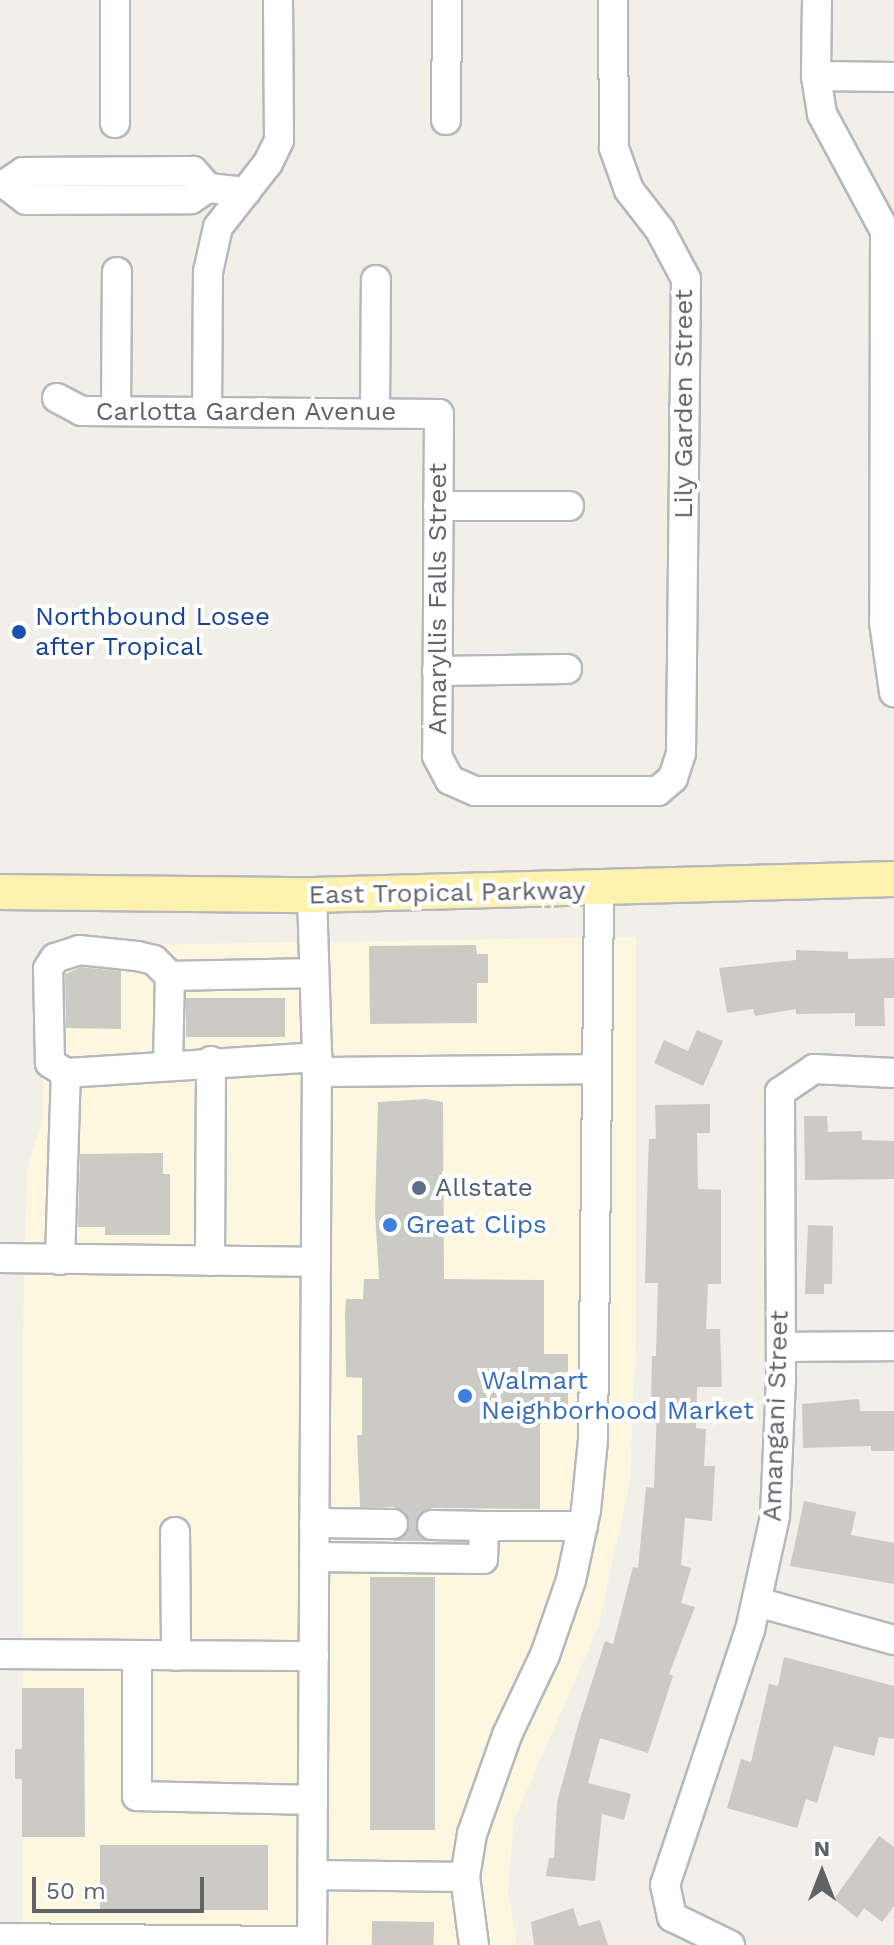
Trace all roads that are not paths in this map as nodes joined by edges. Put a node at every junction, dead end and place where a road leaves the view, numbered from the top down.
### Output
1 (115, 0) edge
2 (278, 0) edge
3 (447, 0) edge
4 (613, 0) edge
5 (817, 0) edge
6 (816, 76) junction
7 (894, 77) edge
8 (446, 120) dead end
9 (115, 123) dead end
10 (2, 184) edge
11 (246, 192) junction
12 (117, 272) dead end
13 (376, 280) dead end
14 (57, 398) dead end
15 (116, 411) junction
16 (207, 412) junction
17 (375, 413) junction
18 (439, 414) joint
19 (891, 455) edge
20 (438, 506) junction
21 (569, 506) dead end
22 (567, 669) dead end
23 (437, 671) junction
24 (893, 685) edge
25 (450, 780) joint
26 (894, 879) edge
27 (599, 890) junction
28 (0, 892) edge
29 (312, 895) junction
30 (314, 973) junction
31 (170, 976) junction
32 (211, 1061) junction
33 (168, 1064) junction
34 (317, 1065) junction
35 (597, 1069) junction
36 (66, 1073) junction
37 (894, 1073) edge
38 (0, 1258) edge
39 (60, 1260) junction
40 (210, 1261) junction
41 (316, 1262) junction
42 (894, 1346) edge
43 (781, 1347) junction
44 (314, 1523) junction
45 (393, 1524) tunnel mouth
46 (432, 1525) tunnel mouth
47 (484, 1526) junction
48 (583, 1526) junction
49 (175, 1532) dead end
50 (314, 1557) junction
51 (757, 1602) junction
52 (894, 1640) edge
53 (0, 1654) edge
54 (137, 1655) junction
55 (176, 1656) junction
56 (314, 1656) junction
57 (313, 1800) junction
58 (313, 1875) junction
59 (465, 1877) junction
60 (0, 1938) edge
61 (155, 1943) edge
62 (312, 1943) edge
63 (474, 1945) edge
64 (730, 1945) edge

1 - 9 street
2 - 11 street
3 - 8 street
4 - 25 street, Lily Garden Street
5 - 6 street
6 - 7 street
6 - 19 street
10 - 11 street
11 - 16 street
12 - 15 street
13 - 17 street
14 - 15 street, Carlotta Garden Avenue
15 - 16 street, Carlotta Garden Avenue
16 - 17 street, Carlotta Garden Avenue
17 - 18 street, Carlotta Garden Avenue
18 - 20 street, Amaryllis Falls Street
19 - 24 street
20 - 21 street
20 - 23 street, Amaryllis Falls Street
22 - 23 street
23 - 25 street, Amaryllis Falls Street
26 - 27 main road, East Tropical Parkway
27 - 29 main road, East Tropical Parkway
27 - 35 street
28 - 29 main road, East Tropical Parkway
29 - 30 street
30 - 31 street
30 - 34 street
31 - 33 street
31 - 36 street
32 - 33 street
32 - 34 street
32 - 40 street
33 - 36 street
34 - 35 street
34 - 41 street
35 - 48 street
36 - 39 street
37 - 43 street, Amangani Street
38 - 39 street
39 - 40 street
40 - 41 street
41 - 44 street
42 - 43 street
43 - 51 street, Amangani Street
44 - 45 street
44 - 50 street
46 - 47 street
47 - 48 street
47 - 50 street
48 - 59 street
49 - 55 street
50 - 56 street
51 - 52 street
51 - 64 street, Amangani Street
53 - 54 street
54 - 55 street
54 - 57 street
55 - 56 street
56 - 57 street
57 - 58 street
58 - 59 street
58 - 62 street
59 - 63 street
60 - 61 street
61 - 62 street

